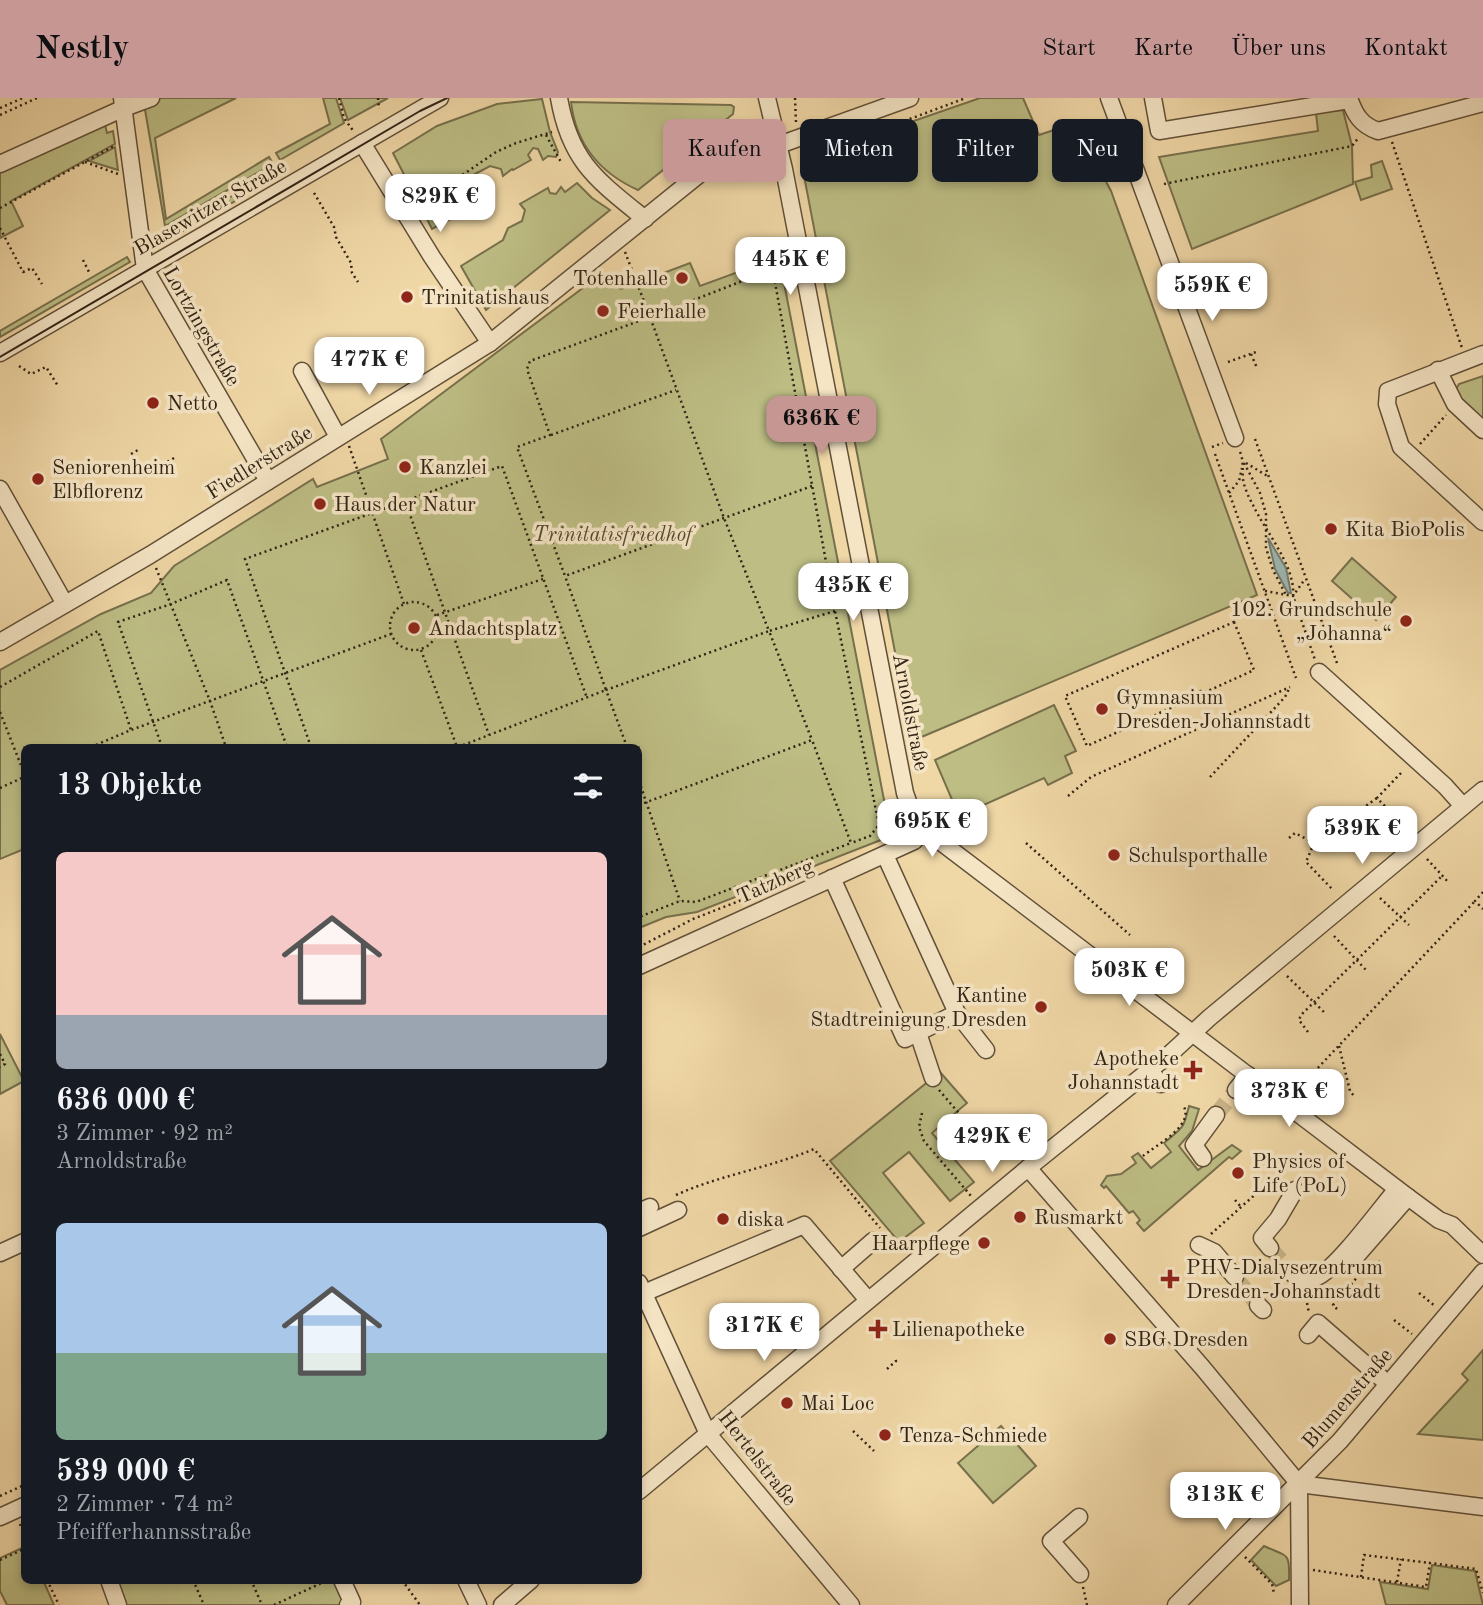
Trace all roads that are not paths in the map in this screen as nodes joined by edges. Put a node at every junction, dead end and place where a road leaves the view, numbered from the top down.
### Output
1 (152, 98) edge
2 (440, 98) edge
3 (559, 98) edge
4 (767, 98) edge
5 (910, 98) edge
6 (1110, 98) edge
7 (1153, 98) edge
8 (1349, 99) edge
9 (123, 103) edge
10 (1300, 103) edge
11 (1483, 103) edge
12 (773, 119) edge
13 (786, 142) edge
14 (362, 143) junction
15 (0, 164) edge
16 (786, 181) edge
17 (690, 182) edge
18 (645, 219) junction
19 (145, 269) junction
20 (490, 343) junction
21 (0, 353) edge
22 (1483, 354) edge
23 (1438, 370) junction
24 (302, 371) dead end
25 (1483, 430) edge
26 (341, 435) junction
27 (1236, 439) road end
28 (268, 481) junction
29 (0, 489) edge
30 (1483, 522) edge
31 (65, 604) junction
32 (0, 642) edge
33 (1319, 672) road end
34 (1475, 802) edge
35 (925, 830) junction
36 (885, 855) junction
37 (832, 878) junction
38 (642, 965) edge
39 (957, 1013) junction
40 (918, 1033) junction
41 (1192, 1033) junction
42 (986, 1050) dead end
43 (1149, 1070) junction
44 (1248, 1075) junction
45 (933, 1078) road end
46 (1161, 1084) dead end
47 (1236, 1090) tunnel mouth
48 (1216, 1115) tunnel mouth
49 (1203, 1158) dead end
50 (1028, 1168) junction
51 (1295, 1190) dead end
52 (1403, 1193) junction
53 (676, 1203) road end
54 (642, 1226) edge
55 (873, 1241) dead end
56 (21, 1244) edge
57 (1199, 1245) road end
58 (1270, 1248) dead end
59 (1476, 1250) edge
60 (0, 1254) edge
61 (1359, 1265) road end
62 (841, 1269) junction
63 (1483, 1272) edge
64 (1293, 1274) dead end
65 (1235, 1277) tunnel mouth
66 (642, 1288) edge
67 (642, 1290) edge
68 (868, 1300) junction
69 (1313, 1329) road end
70 (1388, 1384) junction
71 (708, 1434) junction
72 (1299, 1484) junction
73 (642, 1489) edge
74 (21, 1507) edge
75 (1483, 1507) edge
76 (0, 1517) edge
77 (1079, 1517) dead end
78 (1080, 1574) dead end
79 (113, 1584) edge
80 (344, 1584) edge
81 (468, 1584) edge
82 (526, 1584) edge
83 (351, 1604) edge
84 (118, 1605) edge
85 (478, 1605) edge
86 (502, 1605) edge
87 (851, 1605) edge
88 (1176, 1605) edge
89 (1300, 1605) edge

1 - 9 street
2 - 14 street, Blasewitzer Straße
3 - 18 street
4 - 12 street, Arnoldstraße
5 - 13 street
6 - 27 street
7 - 10 street
8 - 10 street
8 - 11 street
9 - 15 street
9 - 19 street, Lortzingstraße
14 - 19 street, Blasewitzer Straße
14 - 20 street
16 - 35 street, Arnoldstraße
17 - 18 street, Fiedlerstraße
18 - 20 street, Fiedlerstraße
19 - 21 street, Blasewitzer Straße
19 - 28 street, Lortzingstraße
20 - 26 street, Fiedlerstraße
22 - 23 street
23 - 25 street
23 - 30 street
24 - 26 street
26 - 28 street, Fiedlerstraße
28 - 31 street, Fiedlerstraße
29 - 31 street
31 - 32 street, Fiedlerstraße
33 - 34 street
34 - 41 street
35 - 36 street, Tatzberg
35 - 41 street, Arnoldstraße
36 - 37 street, Tatzberg
36 - 39 street
37 - 38 street, Tatzberg
37 - 40 street
39 - 40 street
39 - 42 street
40 - 45 street
41 - 43 street
41 - 44 street, Arnoldstraße
43 - 46 street
43 - 50 street
44 - 47 street
44 - 52 street, Arnoldstraße
48 - 49 street
50 - 68 street
50 - 72 street
51 - 58 street
52 - 59 street, Arnoldstraße
52 - 61 street
52 - 64 street
53 - 54 street
55 - 62 street
56 - 60 street
57 - 65 street
62 - 66 street
62 - 68 street
63 - 70 street, Blumenstraße
67 - 71 street, Hertelstraße
68 - 71 street
69 - 70 street
70 - 72 street, Blumenstraße
71 - 73 street
71 - 87 street, Hertelstraße
72 - 75 street
72 - 88 street, Blumenstraße
72 - 89 street
74 - 76 street
77 - 78 street
79 - 84 street
80 - 83 street
81 - 85 street
82 - 86 street

